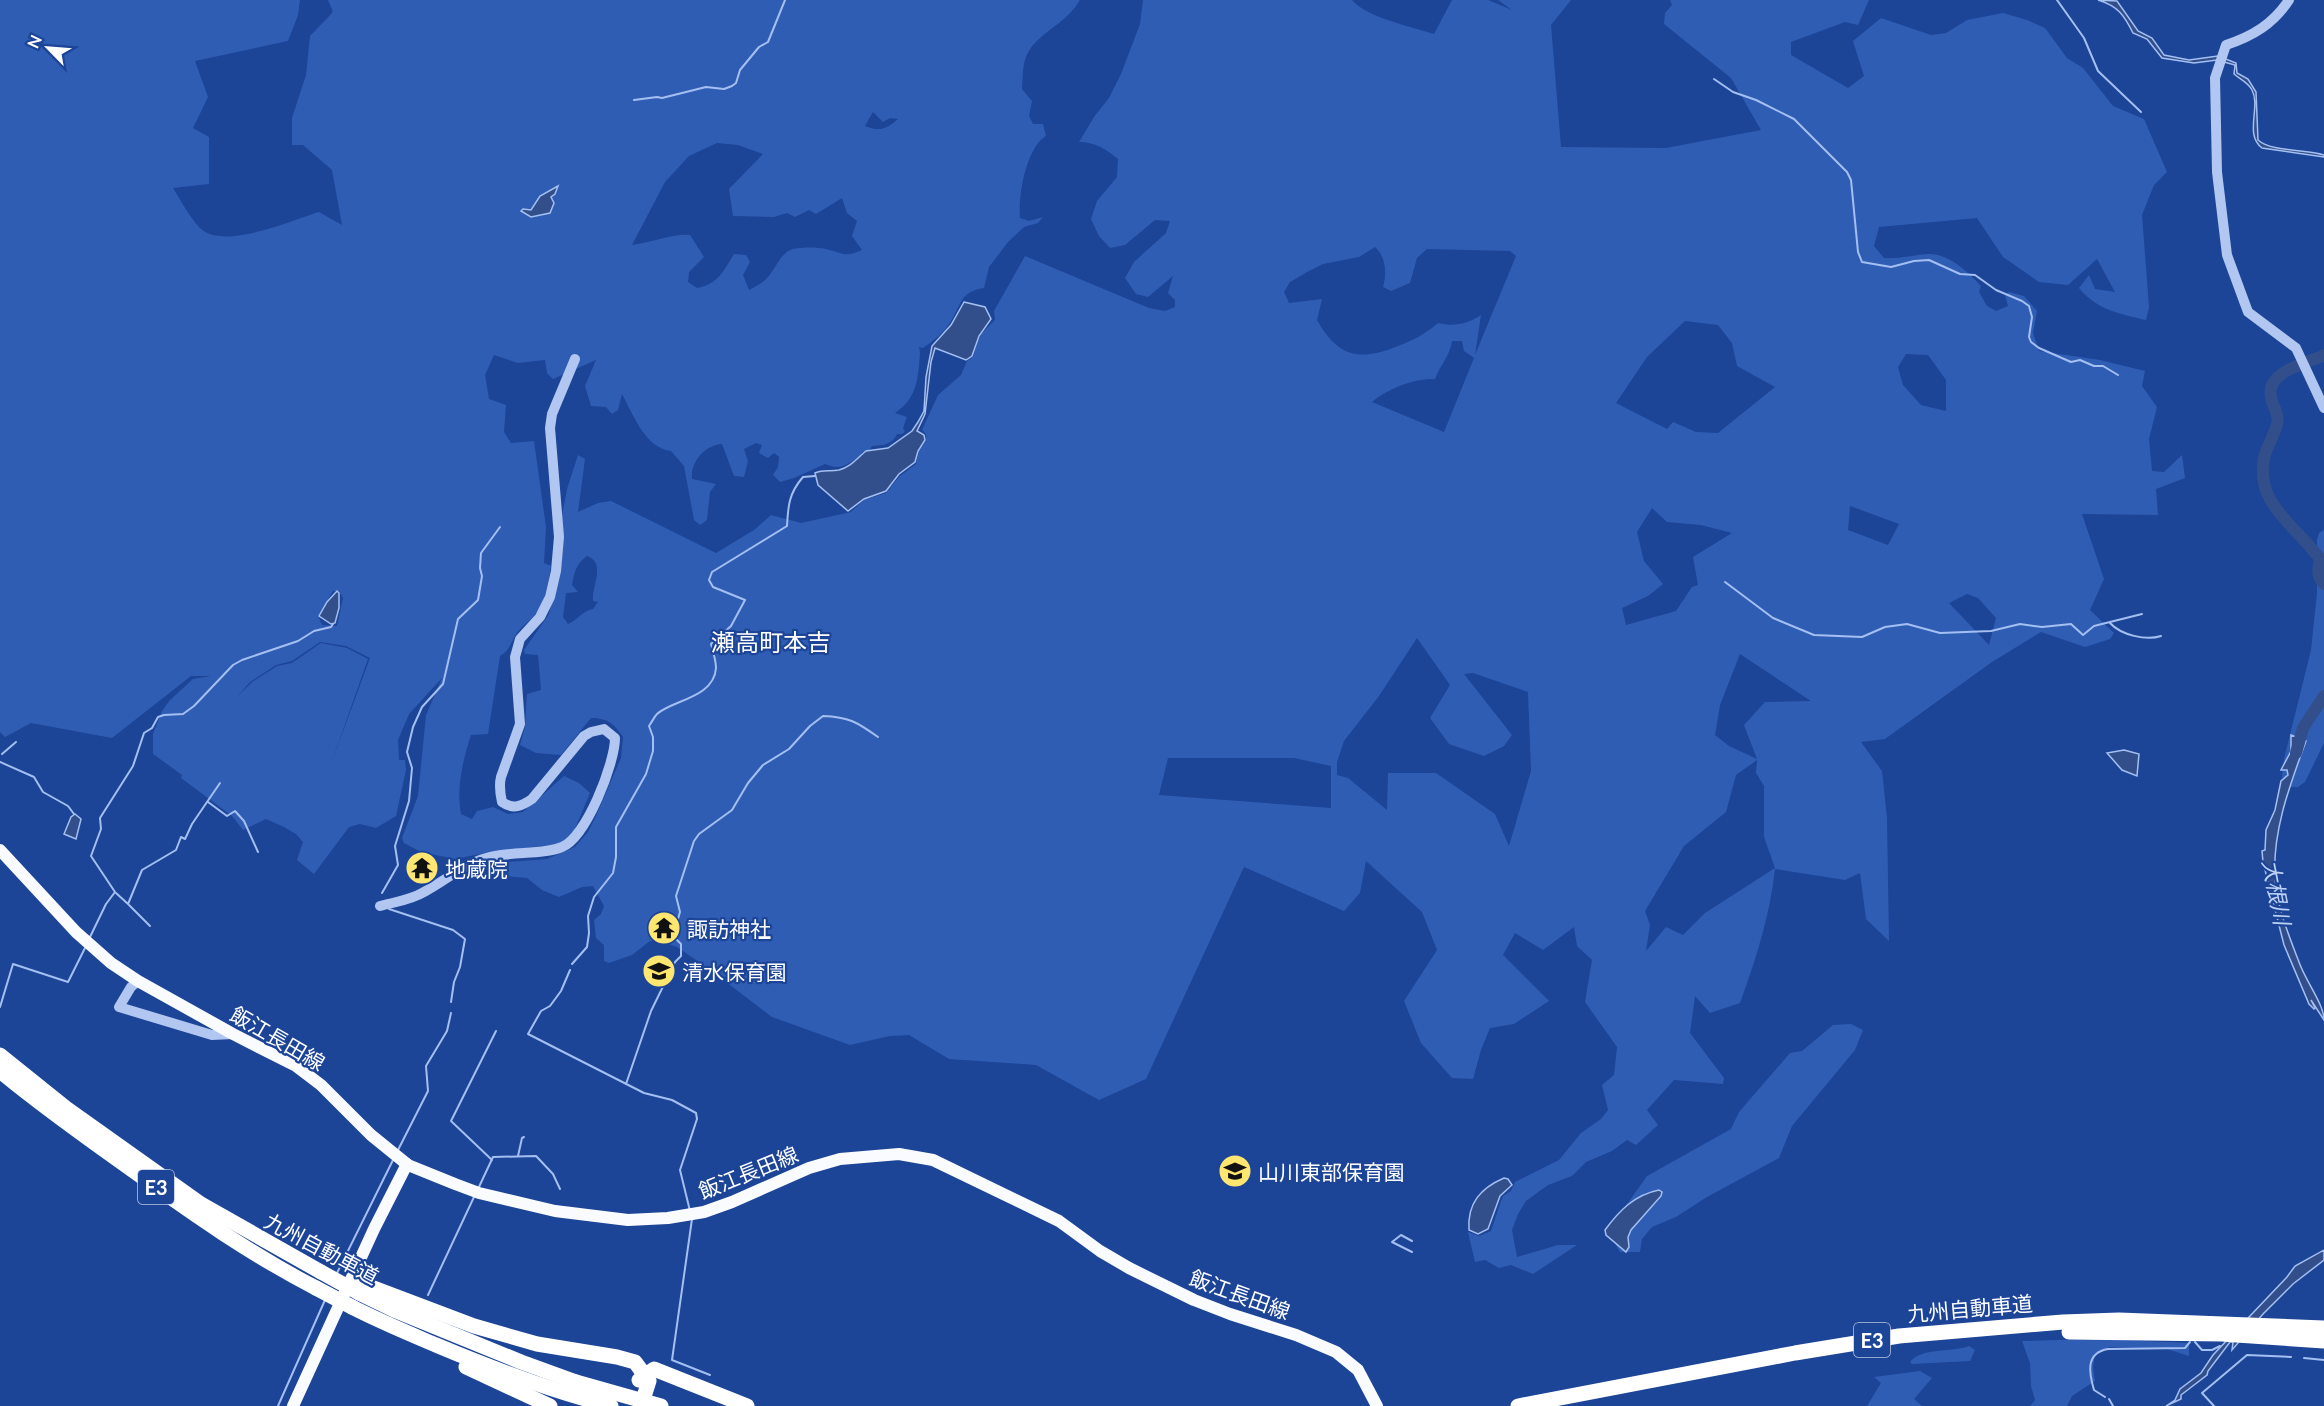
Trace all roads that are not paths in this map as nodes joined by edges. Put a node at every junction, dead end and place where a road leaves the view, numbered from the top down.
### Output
1 (2289, 0) edge
2 (575, 359) dead end
3 (2324, 408) edge
4 (0, 850) edge
5 (381, 906) dead end
6 (138, 981) junction
7 (233, 1035) junction
8 (0, 1055) edge
9 (5, 1070) edge
10 (407, 1164) junction
11 (361, 1288) junction
12 (374, 1319) junction
13 (2227, 1328) junction
14 (2324, 1328) edge
15 (2270, 1331) junction
16 (2324, 1341) edge
17 (645, 1374) junction
18 (573, 1388) junction
19 (294, 1406) edge
20 (550, 1406) edge
21 (611, 1406) edge
22 (631, 1406) edge
23 (641, 1406) edge
24 (661, 1406) edge
25 (747, 1406) edge
26 (1377, 1406) edge
27 (1518, 1406) edge
28 (1562, 1406) edge

1 - 3 street
2 - 5 street
4 - 6 main road, 飯江長田線
6 - 7 main road, 飯江長田線
6 - 7 street
7 - 10 main road, 飯江長田線
8 - 9 highway, 九州自動車道 / E3
9 - 11 highway, 九州自動車道 / E3, bridge
9 - 12 highway, 九州自動車道 / E3, bridge
10 - 19 main road
10 - 26 main road, 飯江長田線
11 - 17 highway
11 - 18 highway, 九州自動車道 / E3
12 - 18 highway, 九州自動車道 / E3
12 - 20 highway
13 - 15 highway, 九州自動車道 / E3
13 - 27 highway, 九州自動車道 / E3
13 - 28 highway, 九州自動車道 / E3
14 - 15 highway, 九州自動車道 / E3
15 - 16 highway, 九州自動車道 / E3
17 - 22 highway
17 - 23 highway
17 - 25 highway
18 - 21 highway, 九州自動車道 / E3
18 - 24 highway, 九州自動車道 / E3, bridge

